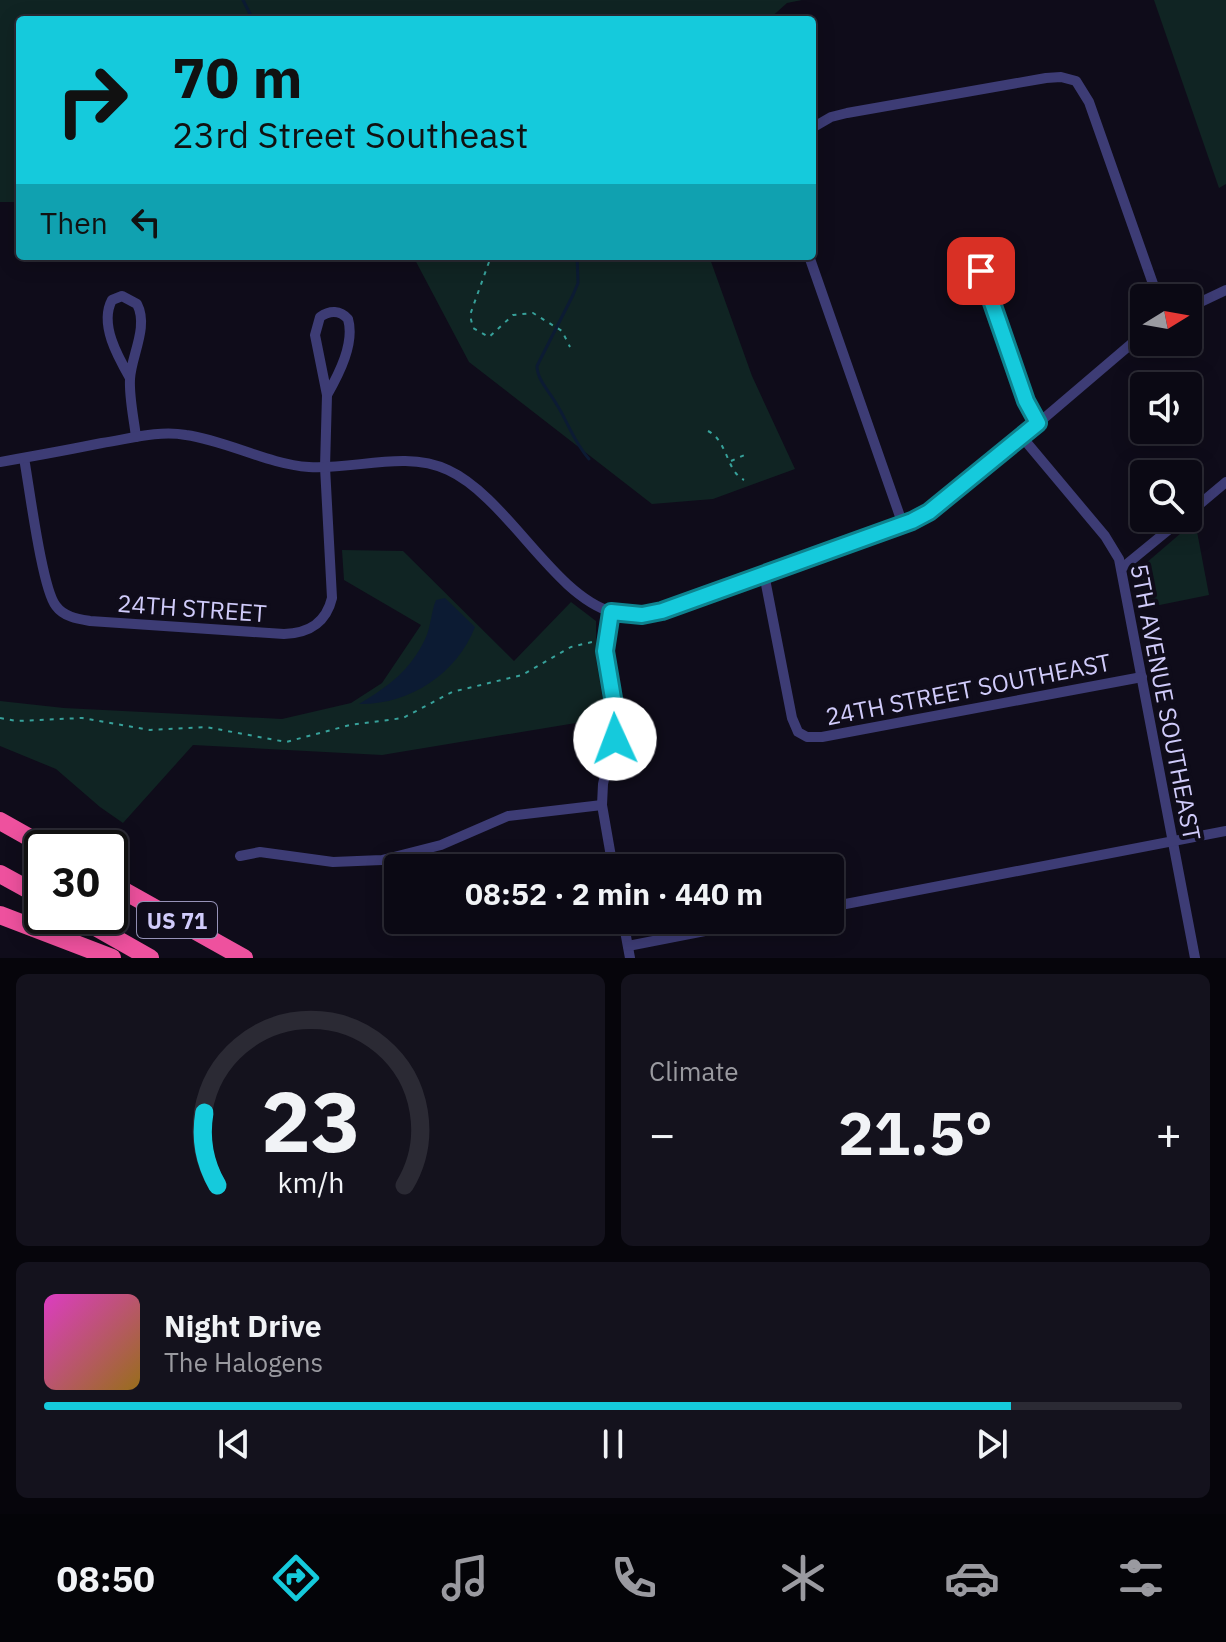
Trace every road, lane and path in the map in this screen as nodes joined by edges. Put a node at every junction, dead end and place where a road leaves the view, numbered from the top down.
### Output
1 (816, 126) edge
2 (810, 260) edge
3 (489, 262) dead end
4 (981, 271) dead end
5 (1153, 284) edge
6 (1226, 290) edge
7 (1202, 301) edge
8 (1130, 345) edge
9 (570, 347) dead end
10 (130, 378) junction
11 (327, 395) junction
12 (1038, 423) junction
13 (708, 431) dead end
14 (136, 437) junction
15 (1022, 437) junction
16 (749, 453) dead end
17 (24, 458) junction
18 (730, 461) junction
19 (0, 462) edge
20 (325, 467) junction
21 (744, 480) dead end
22 (1226, 482) edge
23 (1202, 502) edge
24 (903, 525) junction
25 (1166, 532) edge
26 (1122, 568) junction
27 (764, 574) junction
28 (611, 612) junction
29 (605, 640) junction
30 (1142, 677) junction
31 (0, 718) edge
32 (602, 805) junction
33 (0, 821) edge
34 (1226, 831) edge
35 (24, 834) edge
36 (1172, 841) junction
37 (611, 854) edge
38 (240, 856) dead end
39 (0, 874) edge
40 (24, 887) edge
41 (128, 893) edge
42 (844, 904) edge
43 (0, 915) edge
44 (108, 934) edge
45 (626, 934) edge
46 (689, 934) edge
47 (628, 946) junction
48 (112, 958) edge
49 (150, 958) edge
50 (244, 958) edge
51 (630, 958) edge
52 (1195, 958) edge

1 - 5 street
2 - 24 street
3 - 9 path
4 - 12 street
6 - 7 street
8 - 12 street
10 - 10 street
10 - 14 street
11 - 11 street
11 - 20 street
12 - 15 street
13 - 18 path
14 - 17 street
14 - 20 street
15 - 24 street
15 - 26 street, 5TH AVENUE SOUTHEAST
16 - 18 path
17 - 19 street
17 - 20 street, 24TH STREET
18 - 21 path
20 - 28 street
22 - 23 street
24 - 27 street
25 - 26 street
26 - 30 street, 5TH AVENUE SOUTHEAST
27 - 28 street
27 - 30 street, 24TH STREET SOUTHEAST
28 - 29 street
29 - 31 path
29 - 32 street
30 - 36 street, 5TH AVENUE SOUTHEAST
32 - 37 street
32 - 38 street
33 - 35 highway
34 - 36 street
36 - 42 street
36 - 52 street, 5TH AVENUE SOUTHEAST
39 - 40 highway
41 - 50 highway, US 71
43 - 48 highway
44 - 49 highway, US 71
45 - 47 street
46 - 47 street
47 - 51 street

